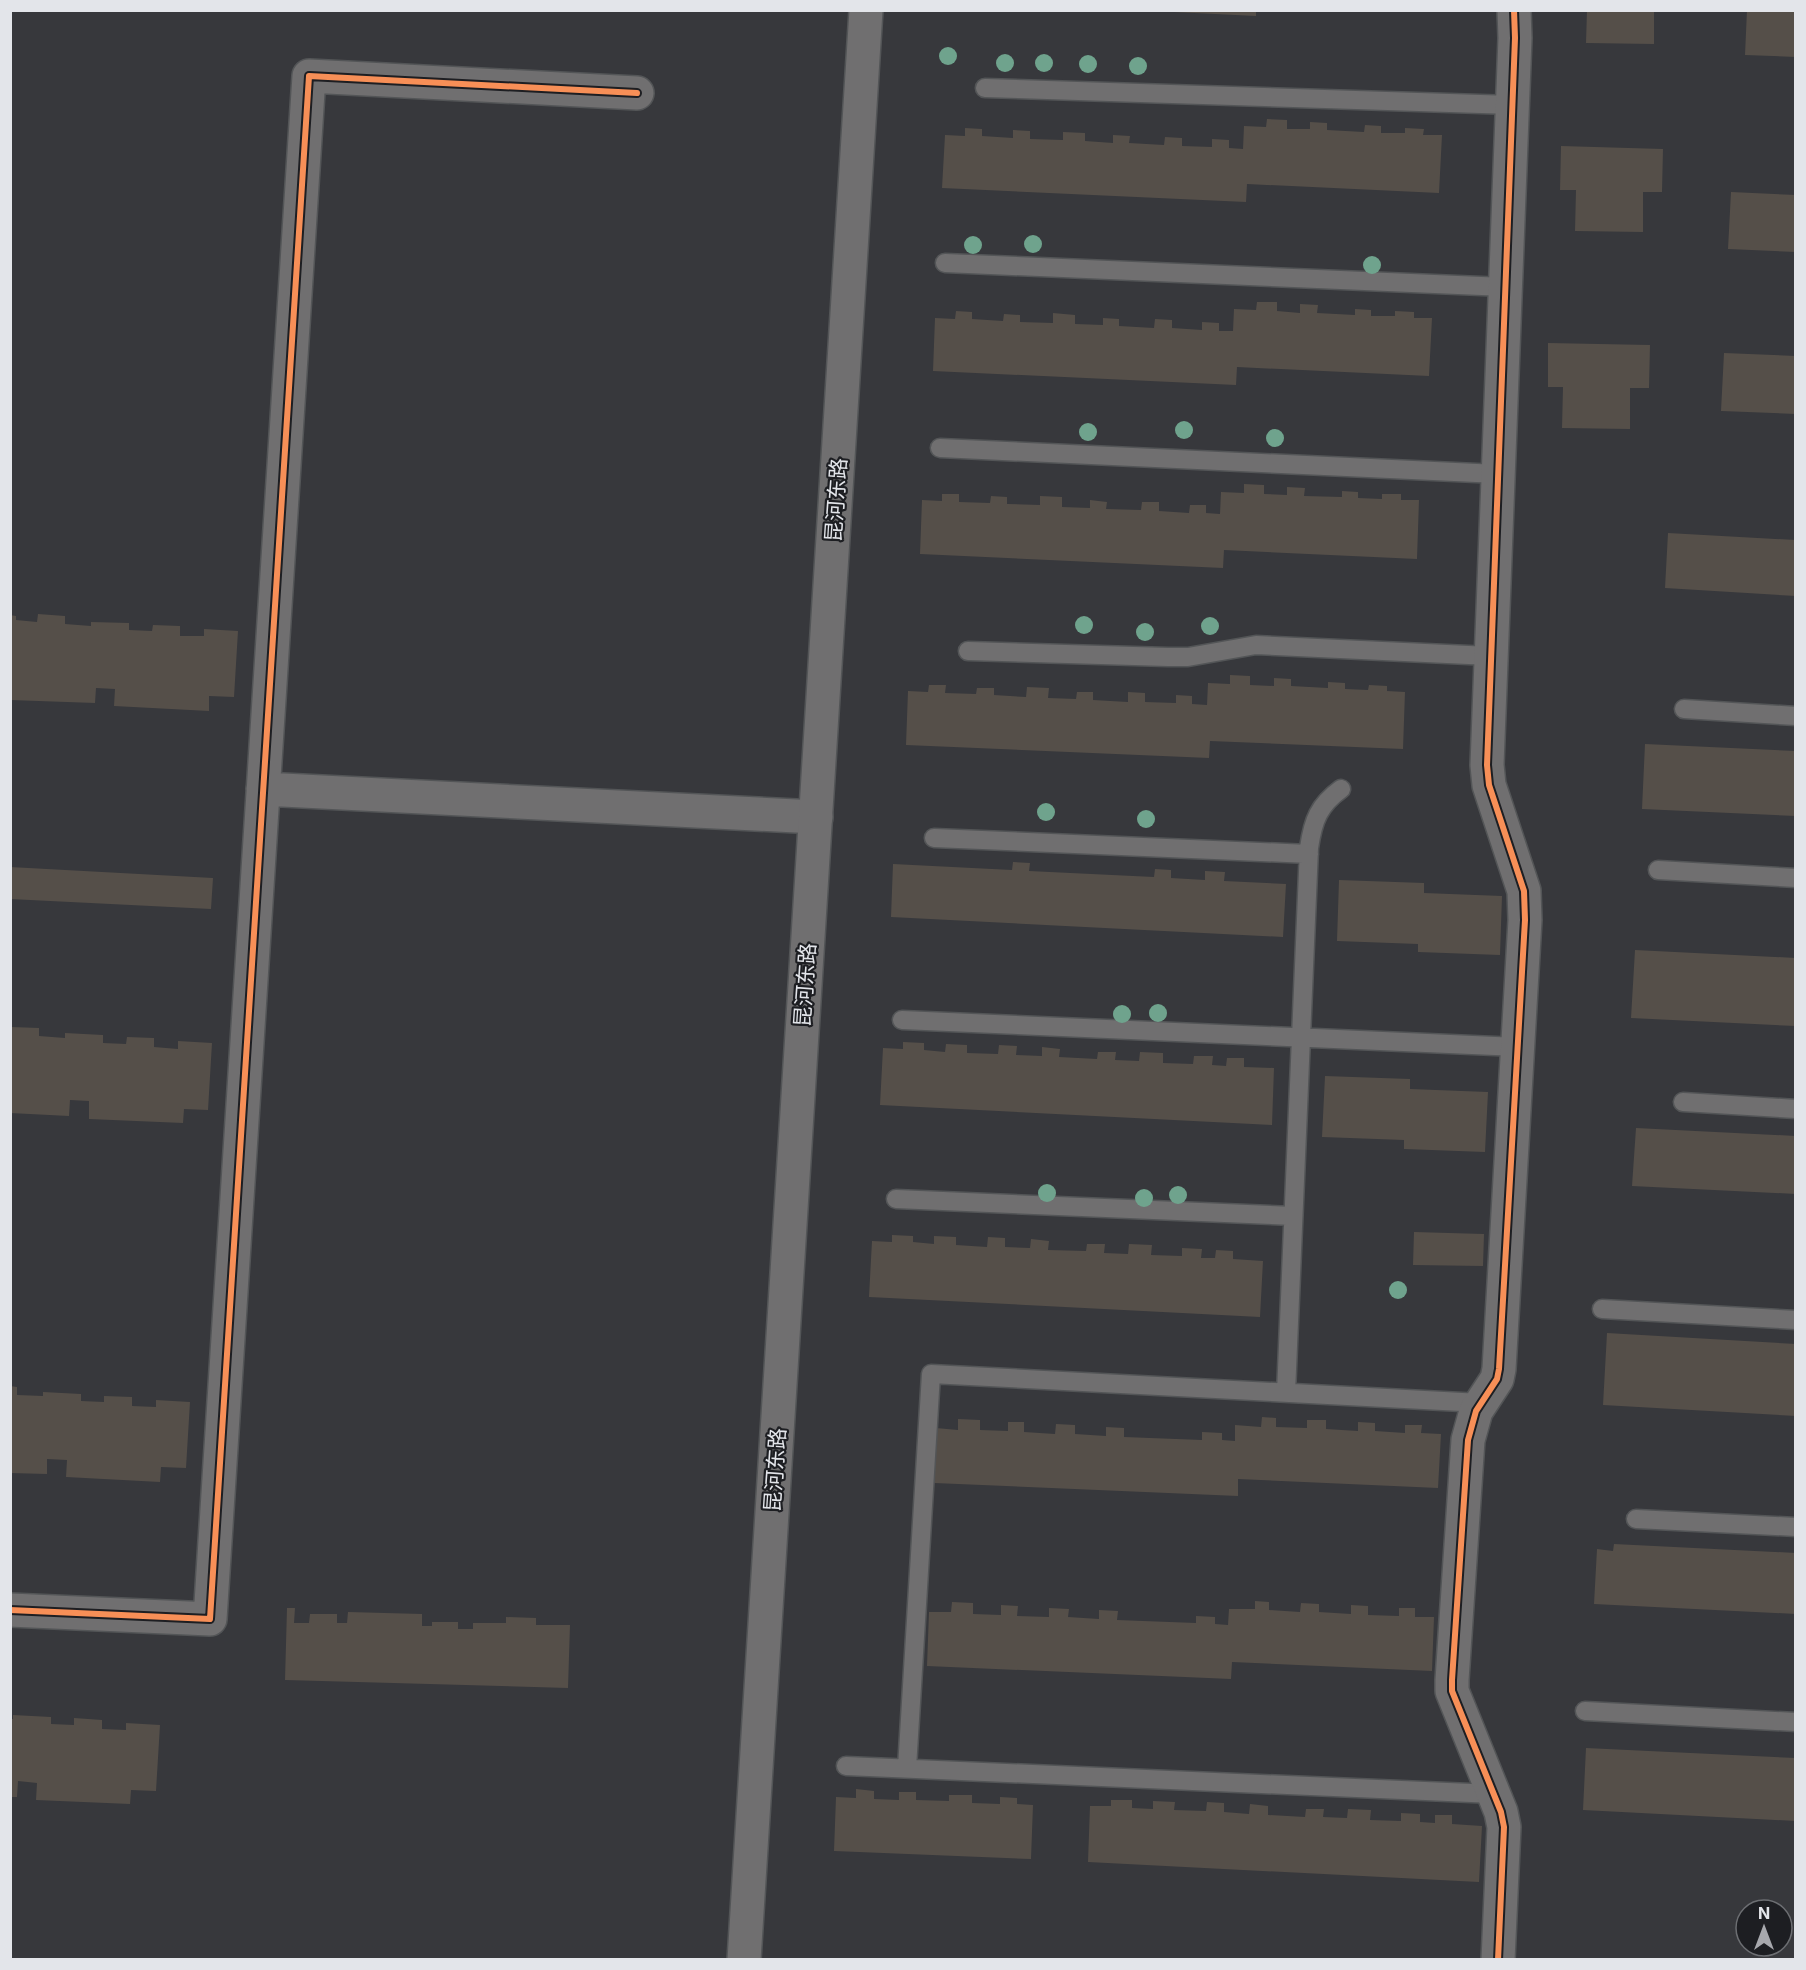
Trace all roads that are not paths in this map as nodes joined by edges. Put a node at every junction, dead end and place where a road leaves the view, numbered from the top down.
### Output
1 (866, 10) edge
2 (1514, 10) edge
3 (985, 88) dead end
4 (636, 93) dead end
5 (1512, 105) junction
6 (945, 263) dead end
7 (1505, 287) junction
8 (940, 448) dead end
9 (1498, 474) junction
10 (968, 651) dead end
11 (1490, 656) junction
12 (1684, 709) dead end
13 (1796, 716) edge
14 (263, 789) junction
15 (1341, 789) dead end
16 (816, 817) junction
17 (934, 838) dead end
18 (1309, 854) junction
19 (1658, 870) dead end
20 (1796, 878) edge
21 (902, 1020) dead end
22 (1301, 1037) junction
23 (1518, 1047) junction
24 (1683, 1102) dead end
25 (1796, 1109) edge
26 (896, 1199) dead end
27 (1293, 1216) junction
28 (1602, 1309) dead end
29 (1796, 1320) edge
30 (1286, 1393) junction
31 (1481, 1403) junction
32 (1636, 1519) dead end
33 (1796, 1527) edge
34 (10, 1610) edge
35 (1585, 1711) dead end
36 (1796, 1722) edge
37 (846, 1766) dead end
38 (907, 1768) junction
39 (1494, 1794) junction
40 (744, 1959) edge
41 (1498, 1959) edge

1 - 16 street, 昆河东路
2 - 5 street
3 - 5 lane
4 - 14 street
5 - 7 street
6 - 7 lane
7 - 9 street
8 - 9 lane
9 - 11 street
10 - 11 lane
11 - 23 street
12 - 13 lane
14 - 16 street
14 - 34 street
15 - 18 lane
16 - 40 street, 昆河东路
17 - 18 lane
18 - 22 lane
19 - 20 lane
21 - 22 lane
22 - 23 lane
22 - 27 lane
23 - 31 street
24 - 25 lane
26 - 27 lane
27 - 30 lane
28 - 29 lane
30 - 31 lane
30 - 38 lane
31 - 39 street
32 - 33 lane
35 - 36 lane
37 - 38 lane
38 - 39 lane
39 - 41 street

